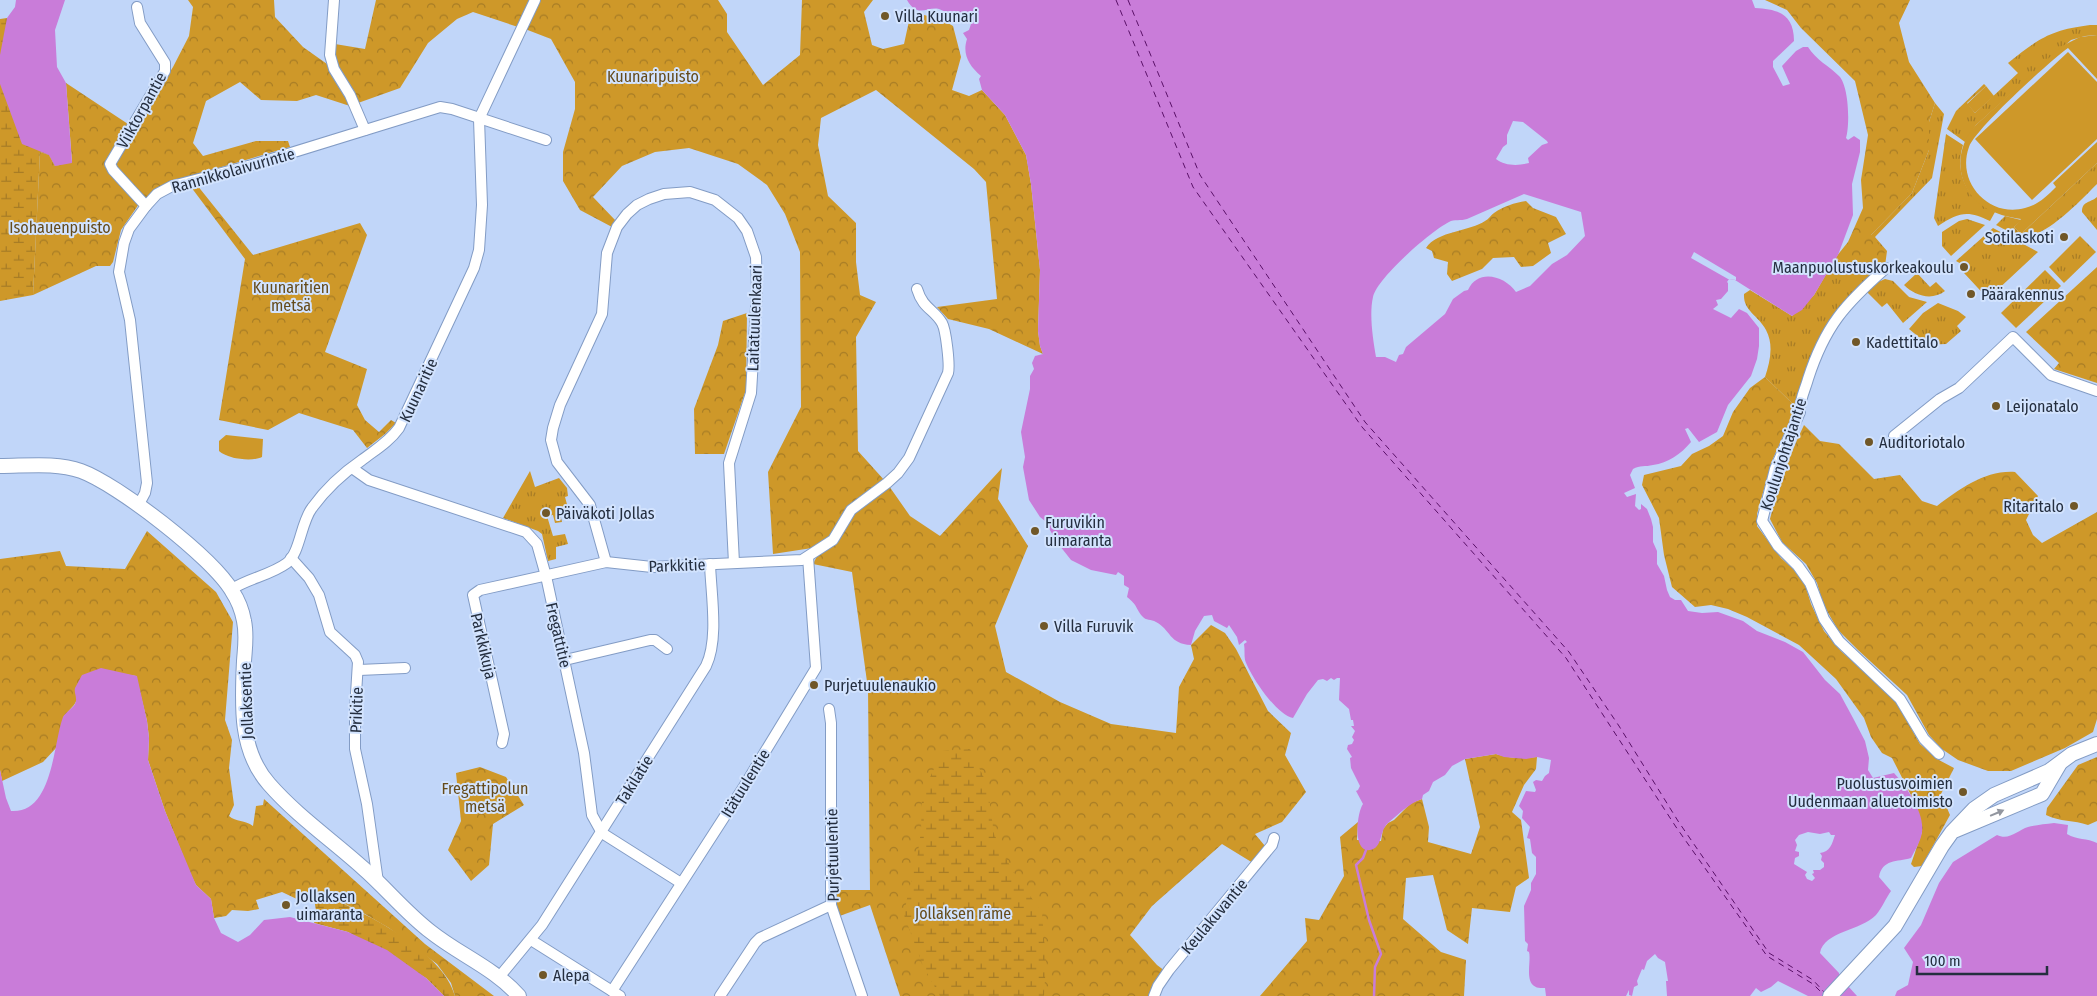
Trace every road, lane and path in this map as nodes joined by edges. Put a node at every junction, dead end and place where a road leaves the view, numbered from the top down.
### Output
1 (334, 0) edge
2 (535, 0) edge
3 (138, 7) dead end
4 (479, 119) junction
5 (365, 130) junction
6 (546, 140) dead end
7 (146, 206) junction
8 (1886, 268) dead end
9 (917, 289) dead end
10 (2097, 391) edge
11 (1894, 436) dead end
12 (0, 466) edge
13 (352, 468) junction
14 (138, 506) junction
15 (808, 557) junction
16 (291, 558) junction
17 (606, 562) junction
18 (734, 563) junction
19 (710, 564) junction
20 (546, 576) junction
21 (232, 589) junction
22 (667, 649) dead end
23 (565, 660) junction
24 (406, 668) dead end
25 (358, 670) junction
26 (829, 709) dead end
27 (502, 743) dead end
28 (2097, 744) edge
29 (1939, 754) dead end
30 (602, 833) junction
31 (1274, 838) dead end
32 (378, 882) junction
33 (681, 883) junction
34 (831, 904) junction
35 (531, 940) junction
36 (500, 976) junction
37 (616, 994) edge
38 (519, 996) edge
39 (720, 996) edge
40 (862, 996) edge
41 (1154, 996) edge
42 (1830, 996) edge

1 - 5 street
2 - 4 street
3 - 7 street, Viiktorpantie
4 - 5 street, Rannikkolaivurintie
4 - 6 street, Rannikkolaivurintie
4 - 13 street, Kuunaritie
5 - 7 street, Rannikkolaivurintie
7 - 14 street, Rannikkolaivurintie
8 - 29 street, Koulunjohtajantie
9 - 15 street
10 - 11 street
12 - 14 main road, Jollaksentie
13 - 16 street, Kuunaritie
13 - 20 street, Fregattitie
14 - 21 main road, Jollaksentie
15 - 18 street, Parkkitie
15 - 33 street, Itätuulentie
16 - 21 street
16 - 25 street, Prikitie
17 - 18 street, Laitatuulenkaari
17 - 19 street, Parkkitie
17 - 20 street, Parkkitie
18 - 19 street, Parkkitie
19 - 30 street, Takilatie
20 - 23 street, Fregattitie
20 - 27 street, Parkkikuja
21 - 32 main road, Jollaksentie
22 - 23 street
23 - 30 street, Fregattitie
24 - 25 street
25 - 32 street, Prikitie
26 - 34 street, Purjetuulentie
28 - 42 main road
30 - 33 street
30 - 35 street, Takilatie
31 - 41 street, Keulakuvantie
32 - 36 main road, Jollaksentie
33 - 37 street, Itätuulentie
34 - 39 street
34 - 40 street, Purjetuulentie
35 - 36 street, Takilatie
35 - 37 street
36 - 38 main road, Jollaksentie

